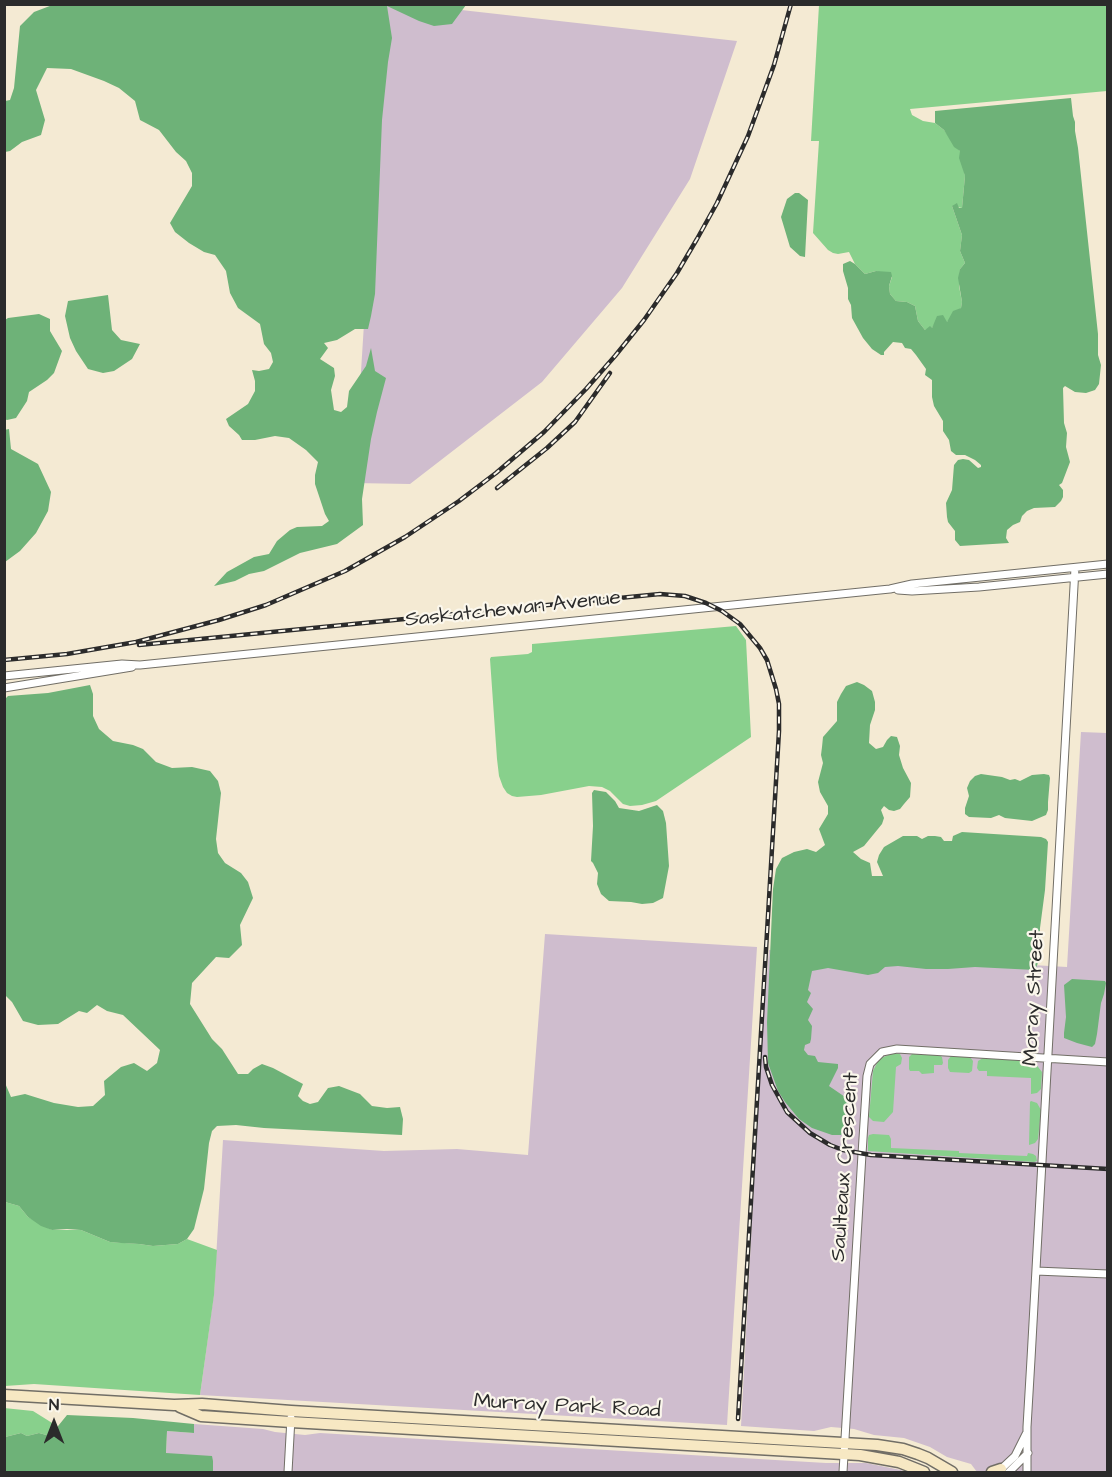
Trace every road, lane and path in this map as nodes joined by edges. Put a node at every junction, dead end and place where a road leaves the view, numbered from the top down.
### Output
1 (1107, 564) edge
2 (1075, 568) junction
3 (1107, 574) edge
4 (1076, 578) junction
5 (890, 589) junction
6 (140, 665) junction
7 (4, 676) edge
8 (4, 688) edge
9 (1048, 1058) junction
10 (1107, 1062) edge
11 (1036, 1271) junction
12 (1107, 1274) edge
13 (8, 1396) edge
14 (291, 1417) junction
15 (1028, 1431) junction
16 (708, 1435) junction
17 (696, 1446) junction
18 (845, 1449) junction
19 (1028, 1452) junction
20 (1000, 1472) edge
21 (288, 1473) edge
22 (843, 1473) edge
23 (924, 1473) edge
24 (952, 1473) edge
25 (1027, 1473) edge

1 - 2 street, Saskatchewan Avenue
2 - 4 street, Moray Street
2 - 5 street, Saskatchewan Avenue
3 - 4 street, Saskatchewan Avenue
4 - 5 street, Saskatchewan Avenue
4 - 9 street, Moray Street
5 - 6 street, Saskatchewan Avenue
6 - 7 street, Saskatchewan Avenue
6 - 8 street, Saskatchewan Avenue
9 - 10 street, Saulteaux Crescent
9 - 11 street, Moray Street
9 - 18 street, Saulteaux Crescent
11 - 12 street
11 - 15 street, Moray Street
13 - 14 street, Murray Park Road
14 - 16 street, Murray Park Road
14 - 17 street, Murray Park Road
14 - 21 street
15 - 19 street, Moray Street
15 - 20 street, Moray Street
16 - 17 street
16 - 18 street, Murray Park Road
17 - 18 street, Murray Park Road
18 - 22 street, Saulteaux Crescent
18 - 23 street, Murray Park Road
18 - 24 street, Murray Park Road
19 - 20 street, Moray Street
19 - 25 street, Moray Street

